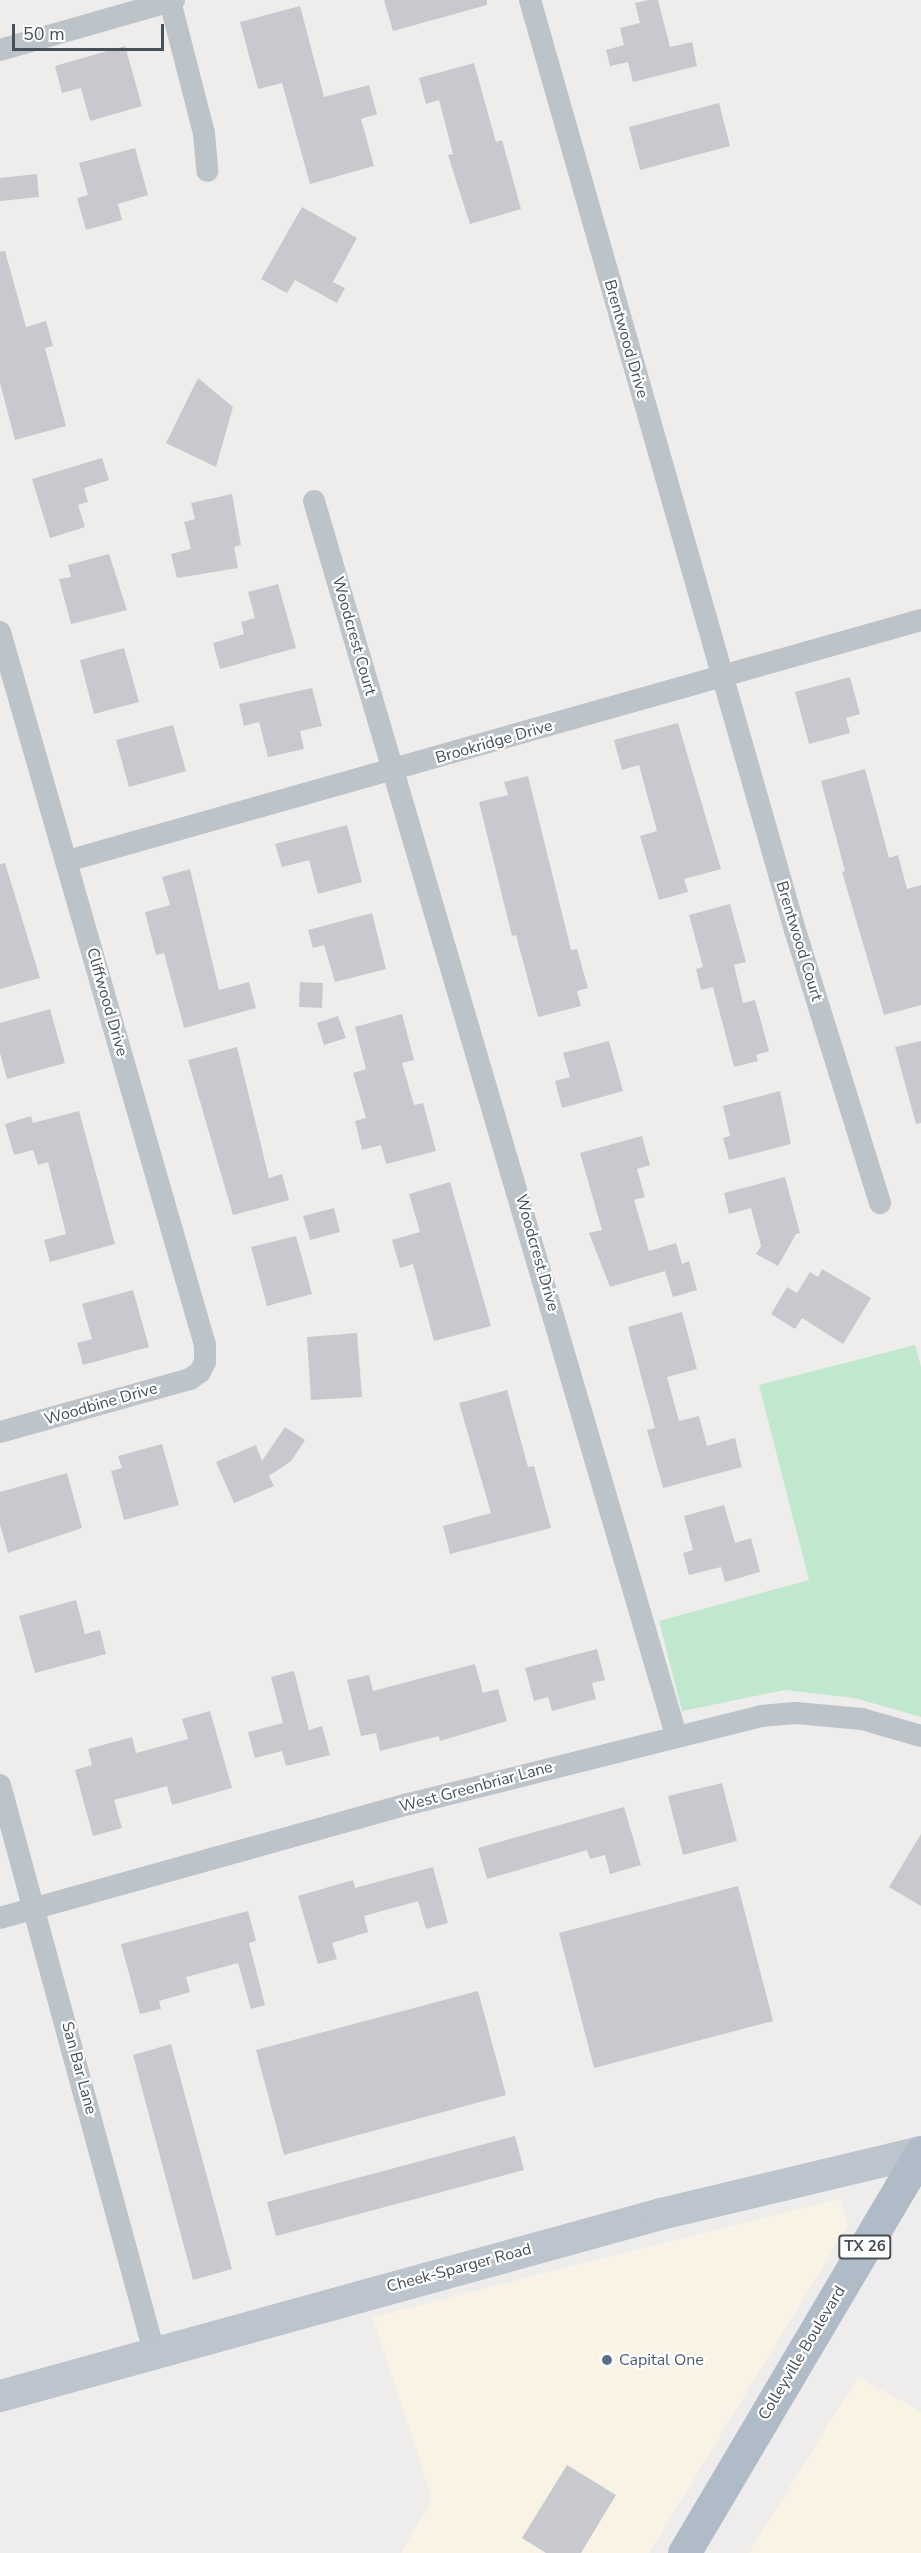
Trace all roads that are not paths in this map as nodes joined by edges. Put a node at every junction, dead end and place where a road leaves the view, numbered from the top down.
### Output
1 (530, 0) edge
2 (172, 1) edge
3 (0, 50) edge
4 (207, 171) dead end
5 (314, 501) dead end
6 (921, 620) edge
7 (0, 632) edge
8 (722, 677) junction
9 (393, 771) junction
10 (67, 861) junction
11 (880, 1203) dead end
12 (200, 1372) joint
13 (0, 1432) edge
14 (676, 1735) junction
15 (921, 1736) edge
16 (0, 1785) edge
17 (36, 1908) junction
18 (0, 1918) edge
19 (921, 2152) edge
20 (154, 2352) junction
21 (0, 2397) edge
22 (684, 2553) edge

1 - 8 street, Brentwood Drive
2 - 3 street
2 - 4 street
5 - 9 street, Woodcrest Court
6 - 8 street, Brookridge Drive
7 - 10 street, Cliffwood Drive
8 - 9 street, Brookridge Drive
8 - 11 street, Brentwood Court
9 - 10 street, Brookridge Drive
9 - 14 street, Woodcrest Drive
10 - 12 street, Cliffwood Drive
12 - 13 street, Woodbine Drive
14 - 15 street, West Greenbriar Lane
14 - 17 street, West Greenbriar Lane
16 - 17 street, San Bar Lane
17 - 18 street, West Greenbriar Lane
17 - 20 street, San Bar Lane
19 - 20 main road, Cheek-Sparger Road
19 - 22 main road, Colleyville Boulevard / TX 26
20 - 21 main road, Cheek-Sparger Road

